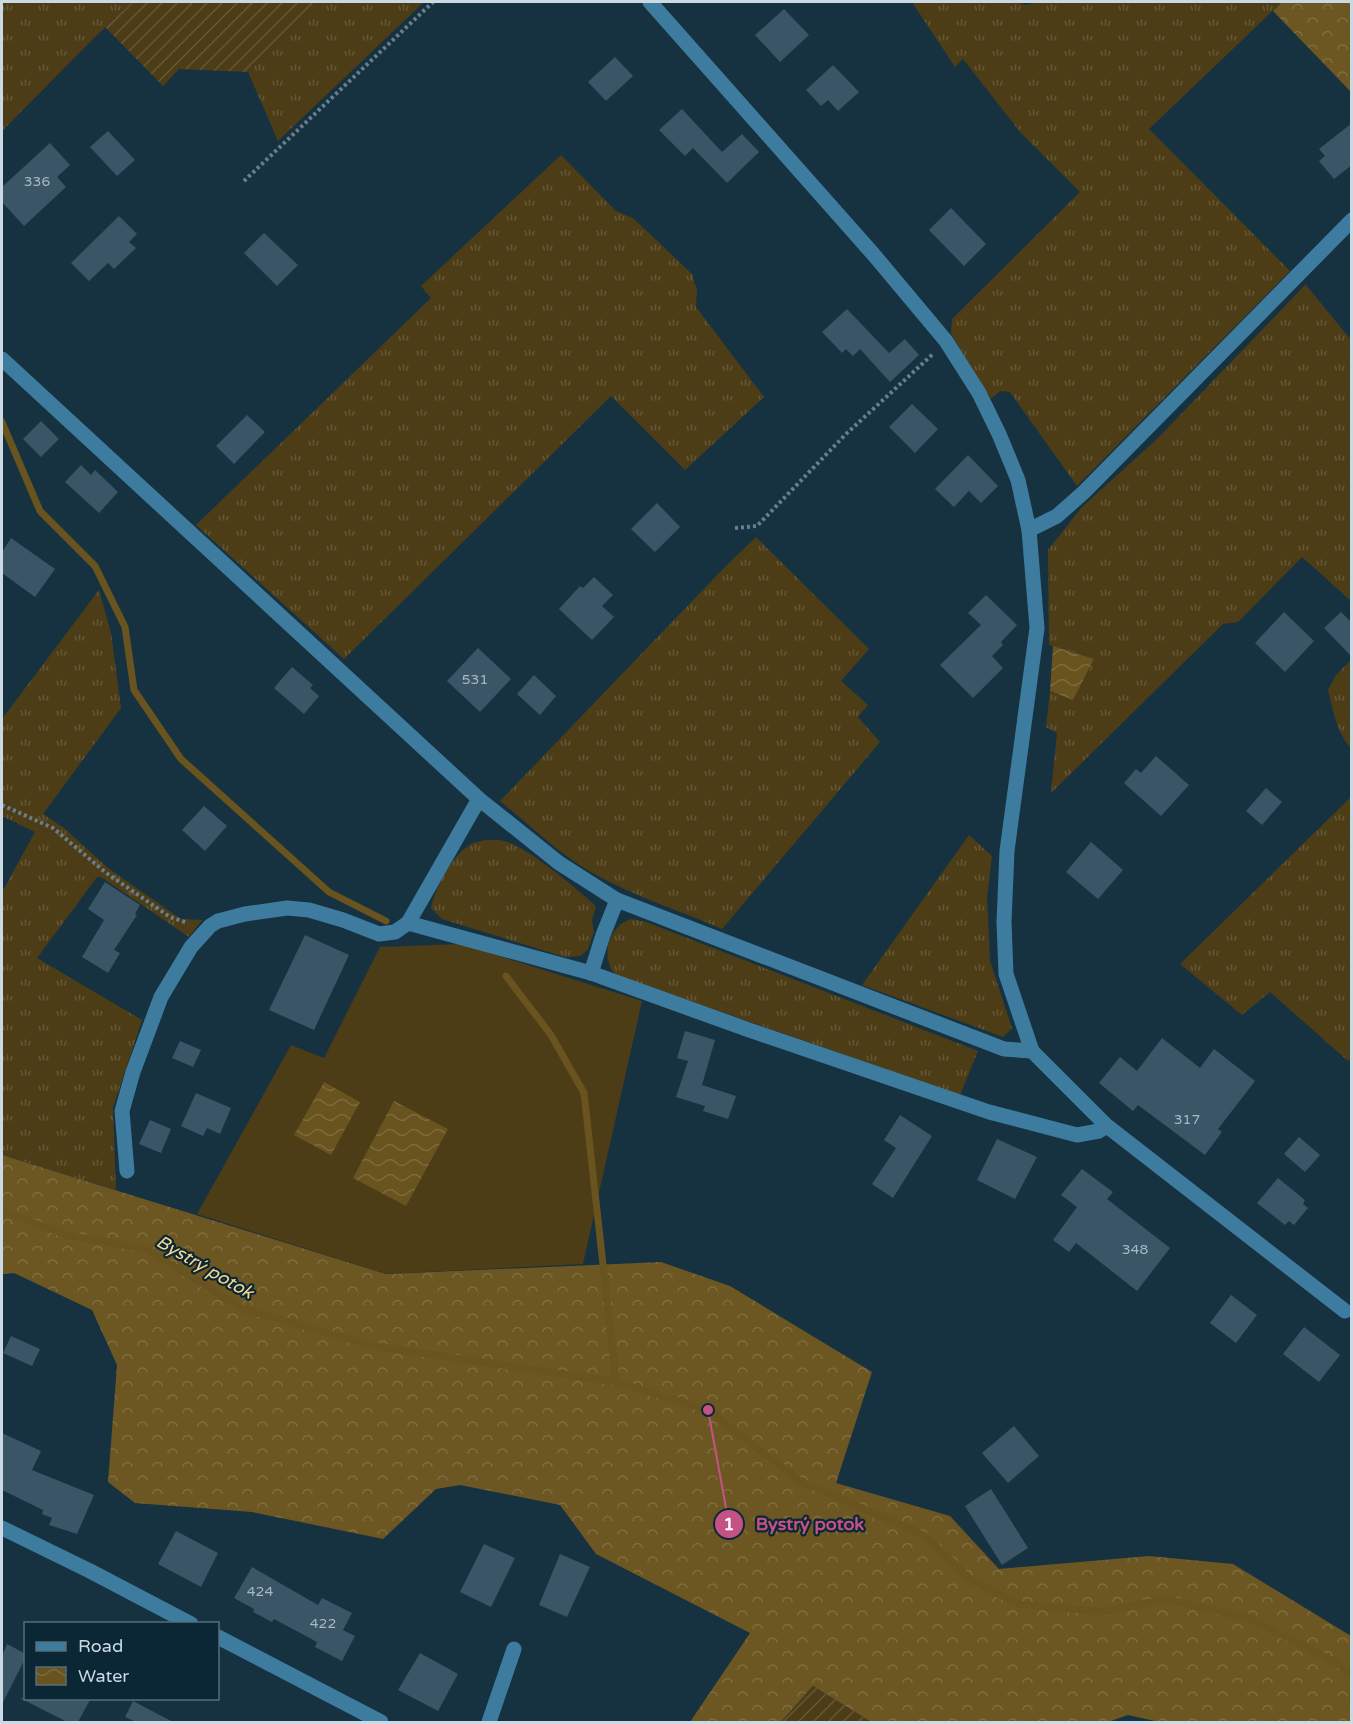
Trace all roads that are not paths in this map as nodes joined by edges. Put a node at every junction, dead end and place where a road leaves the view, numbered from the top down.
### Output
1 (650, 2) edge
2 (1352, 220) edge
3 (2, 359) edge
4 (1029, 530) junction
5 (479, 799) junction
6 (617, 900) junction
7 (408, 923) junction
8 (591, 973) junction
9 (1032, 1051) junction
10 (1107, 1126) junction
11 (127, 1171) dead end
12 (1349, 1311) edge
13 (2, 1528) edge
14 (189, 1622) edge
15 (219, 1638) edge
16 (514, 1649) dead end
17 (381, 1722) edge
18 (489, 1722) edge

1 - 4 street
2 - 4 street
3 - 5 street
4 - 9 street
5 - 6 street
5 - 7 street
6 - 8 street
6 - 9 street
7 - 8 street
7 - 11 street
8 - 10 street
9 - 10 street
10 - 12 street
13 - 14 street
15 - 17 street
16 - 18 street

